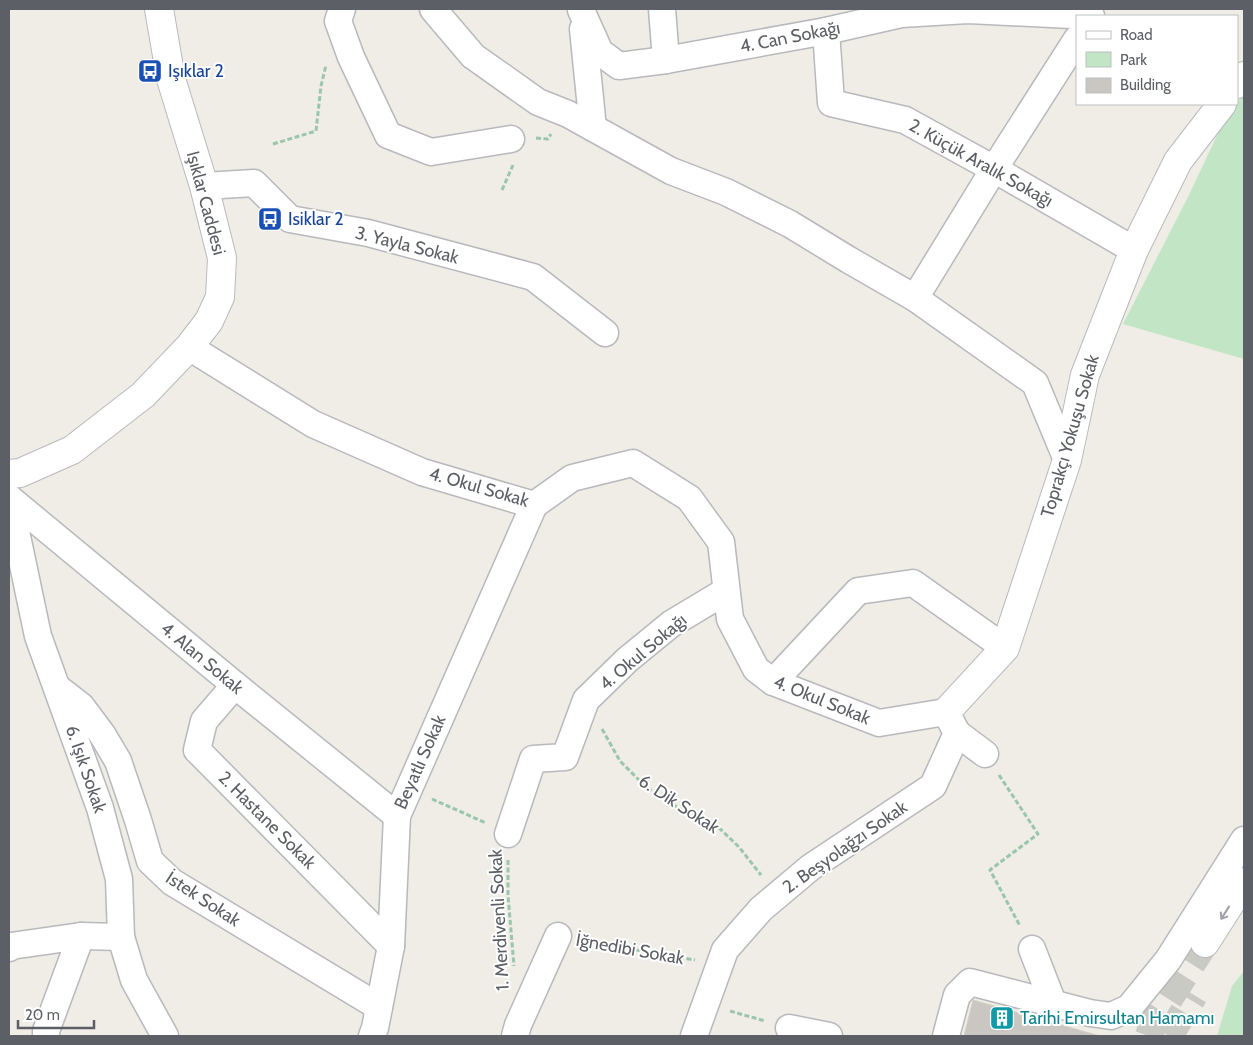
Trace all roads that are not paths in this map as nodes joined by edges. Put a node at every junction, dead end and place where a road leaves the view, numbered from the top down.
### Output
1 (159, 9) edge
2 (433, 9) edge
3 (581, 9) edge
4 (662, 9) edge
5 (340, 15) edge
6 (1076, 15) edge
7 (826, 31) junction
8 (1076, 41) edge
9 (666, 60) junction
10 (1221, 105) edge
11 (593, 128) junction
12 (511, 139) dead end
13 (994, 168) junction
14 (204, 186) junction
15 (1134, 250) junction
16 (915, 298) junction
17 (605, 333) dead end
18 (189, 347) junction
19 (1067, 460) junction
20 (9, 474) edge
21 (9, 498) edge
22 (534, 505) junction
23 (726, 591) junction
24 (1005, 648) junction
25 (773, 682) junction
26 (235, 685) junction
27 (57, 687) junction
28 (952, 722) junction
29 (985, 754) road end
30 (396, 816) junction
31 (508, 834) road end
32 (1244, 840) edge
33 (1244, 882) edge
34 (1244, 918) edge
35 (81, 936) junction
36 (558, 936) road end
37 (121, 937) junction
38 (10, 945) edge
39 (391, 946) junction
40 (1032, 949) road end
41 (1053, 1003) junction
42 (379, 1007) junction
43 (789, 1028) road end
44 (46, 1036) edge
45 (165, 1036) edge
46 (372, 1036) edge
47 (515, 1036) edge
48 (694, 1036) edge
49 (829, 1036) edge
50 (946, 1036) edge

1 - 14 main road, Işıklar Caddesi
2 - 11 street
3 - 9 street, 4. Can Sokağı
3 - 11 street
4 - 9 street
5 - 12 street
6 - 7 street, 4. Can Sokağı
7 - 9 street, 4. Can Sokağı
7 - 13 street, 2. Küçük Aralık Sokağı
8 - 13 street
10 - 15 main road, Toprakçı Yokuşu Sokak
11 - 16 street
13 - 15 street, 2. Küçük Aralık Sokağı
13 - 16 street
14 - 17 street, 3. Yayla Sokak
14 - 18 main road, Işıklar Caddesi
15 - 19 main road, Toprakçı Yokuşu Sokak
16 - 19 street
18 - 20 main road, Işıklar Caddesi
18 - 22 street, 4. Okul Sokak
19 - 24 main road, Toprakçı Yokuşu Sokak
21 - 26 street, 4. Alan Sokak
21 - 27 street, 6. Işık Sokak
22 - 23 street, 4. Okul Sokak
22 - 30 street, Beyatlı Sokak
23 - 25 street, 4. Okul Sokak
23 - 31 street, 4. Okul Sokağı
24 - 25 street
24 - 28 main road, Toprakçı Yokuşu Sokak
25 - 28 street, 4. Okul Sokak
26 - 30 street, 4. Alan Sokak
26 - 39 street, 2. Hastane Sokak
27 - 37 street, 6. Işık Sokak
27 - 42 street, İstek Sokak
28 - 29 street
28 - 48 street, 2. Beşyolağzı Sokak
30 - 39 street, Beyatlı Sokak
32 - 41 street
33 -> 34 main road
35 - 37 street
35 - 38 street
35 - 44 street
36 - 47 street, İğnedibi Sokak
37 - 45 street, 6. Işık Sokak
39 - 42 street, Beyatlı Sokak
40 - 41 street
41 - 50 street
42 - 46 street, Beyatlı Sokak
43 - 49 street

